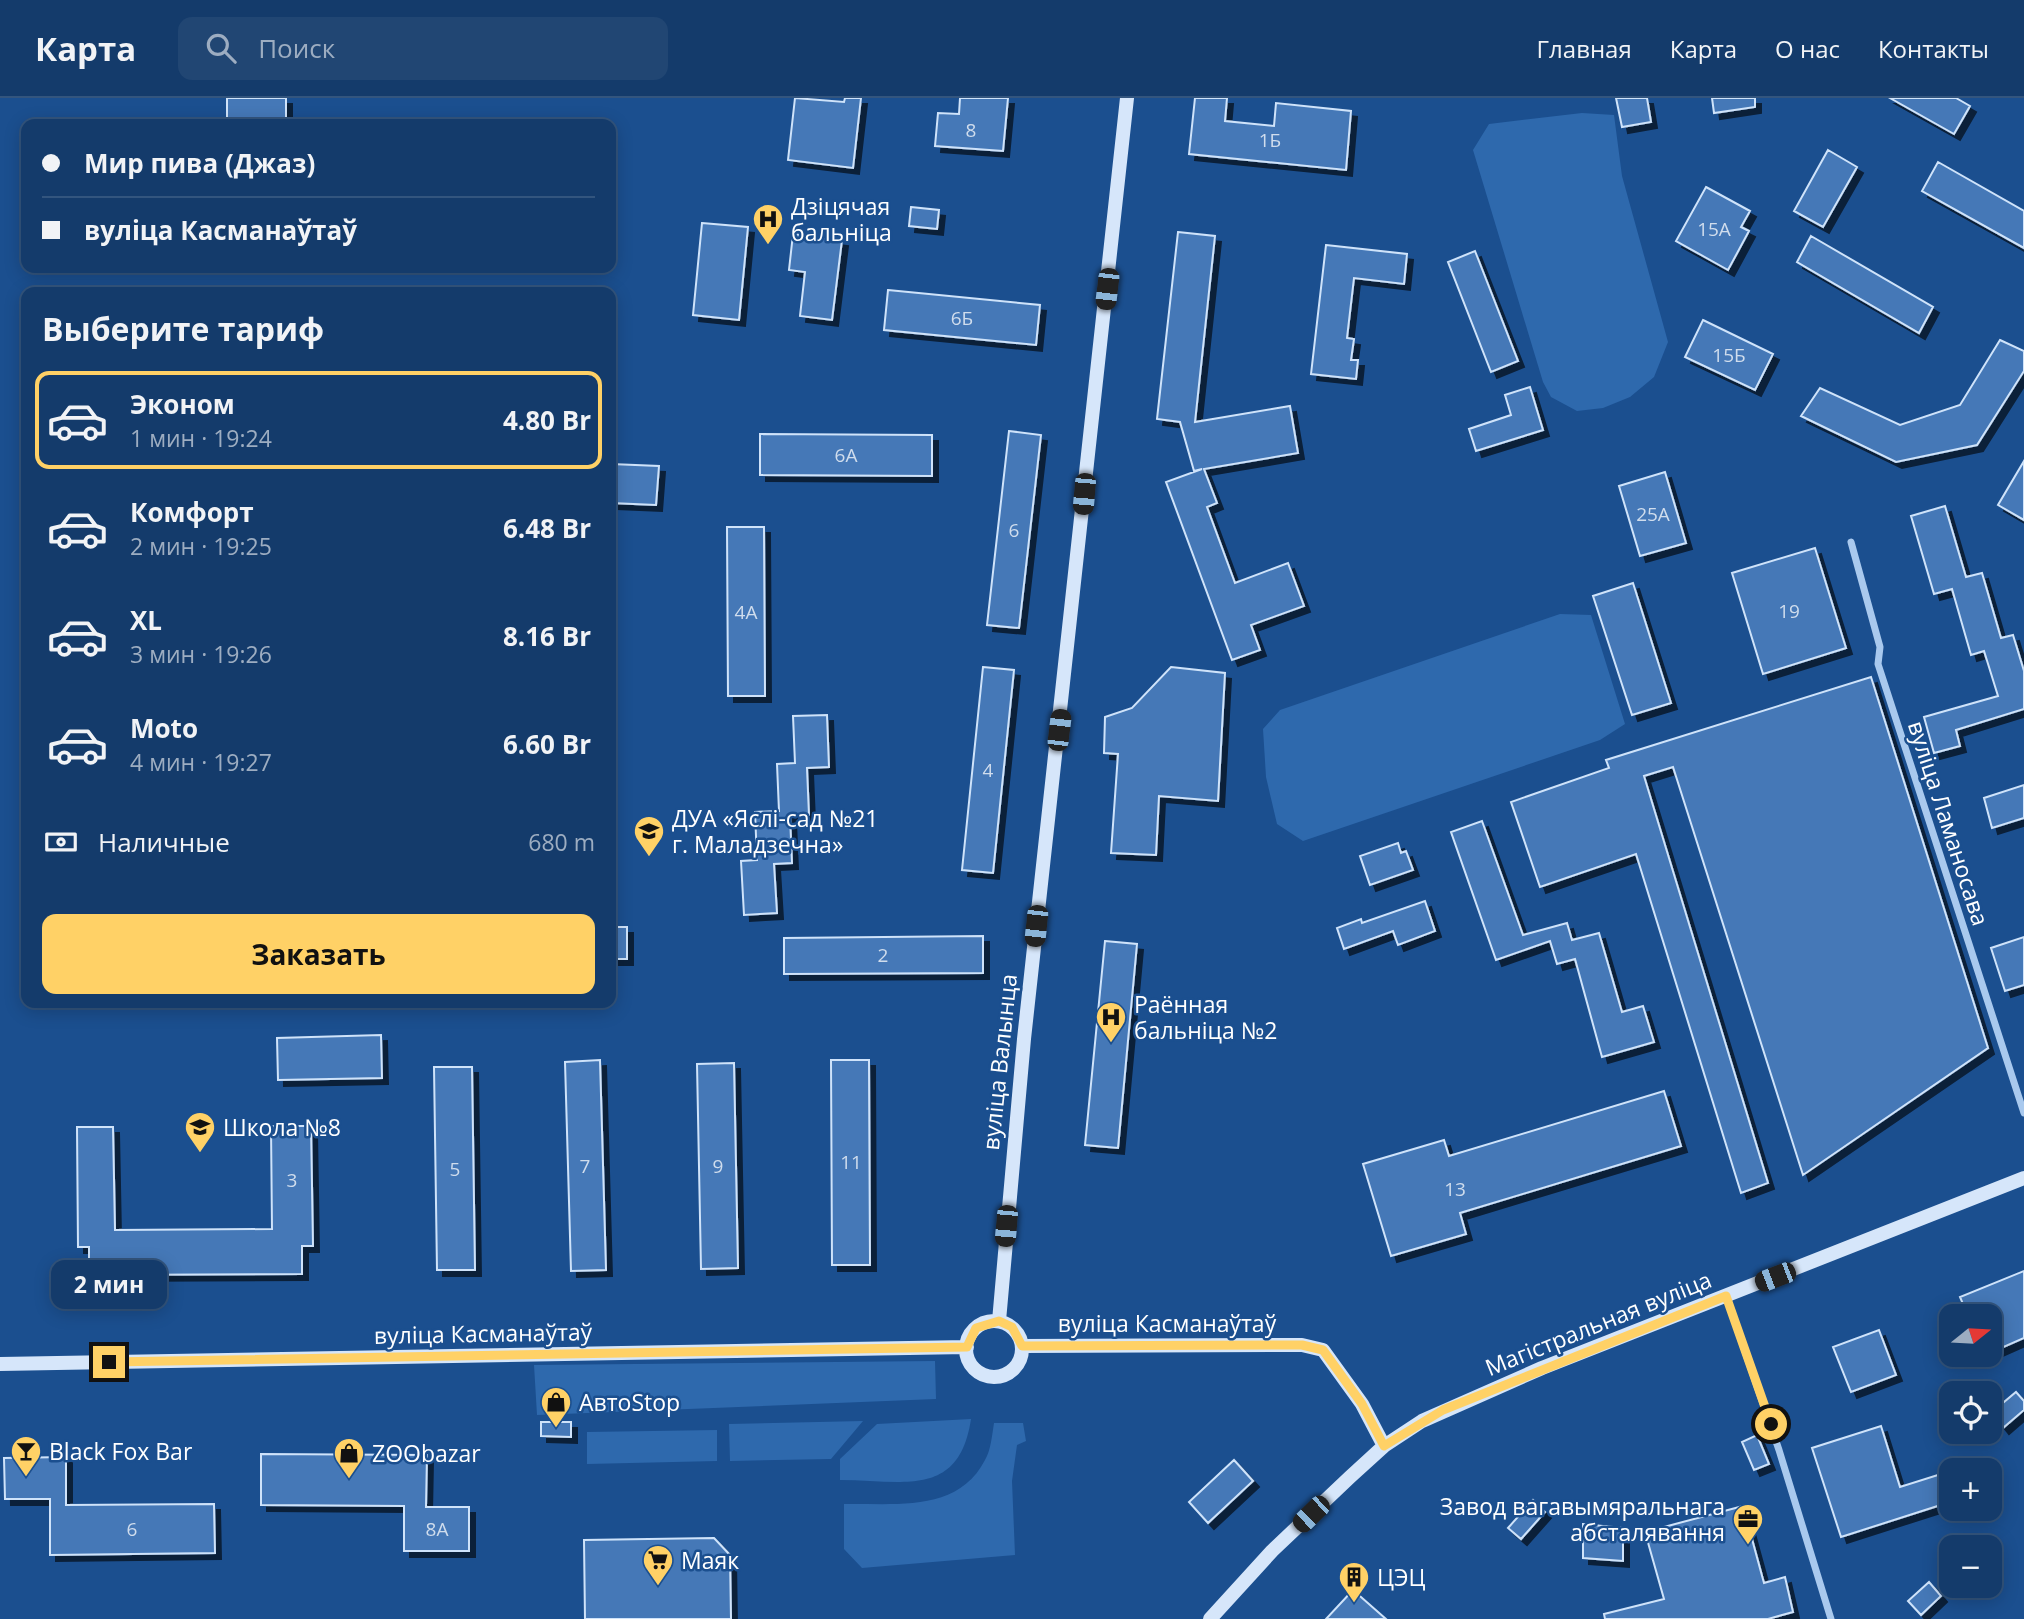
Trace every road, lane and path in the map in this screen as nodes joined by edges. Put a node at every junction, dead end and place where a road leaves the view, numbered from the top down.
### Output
1 (1127, 98) edge
2 (1851, 542) dead end
3 (2024, 1114) edge
4 (2024, 1178) edge
5 (1726, 1296) junction
6 (999, 1321) junction
7 (1022, 1346) junction
8 (967, 1347) junction
9 (0, 1364) edge
10 (1384, 1446) junction
11 (1210, 1619) edge
12 (1831, 1619) edge

1 - 6 street, вуліца Валынца
2 - 3 street, вуліца Ламаносава
4 - 5 street, Магістральная вуліца
5 - 10 street, Магістральная вуліца
5 - 12 street
6 - 7 street
6 - 8 street
7 - 8 street
7 - 10 street, вуліца Касманаўтаў
8 - 9 street, вуліца Касманаўтаў
10 - 11 street, Магістральная вуліца

